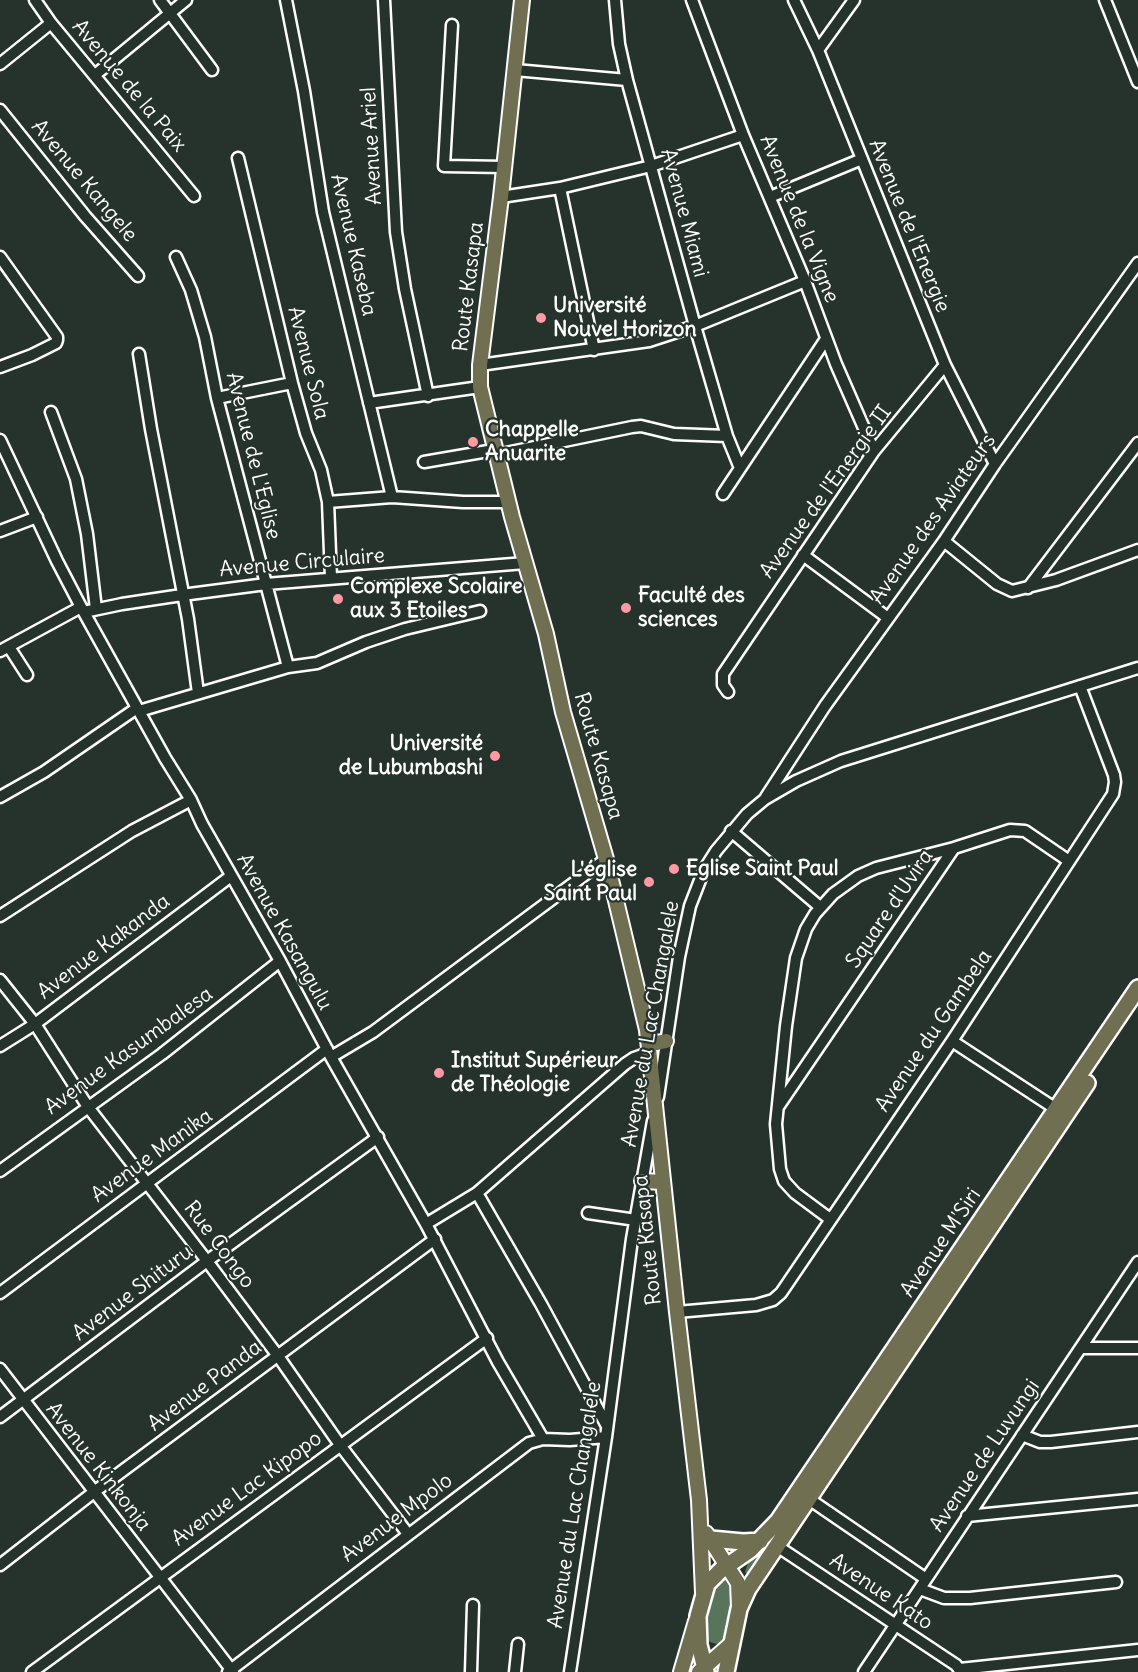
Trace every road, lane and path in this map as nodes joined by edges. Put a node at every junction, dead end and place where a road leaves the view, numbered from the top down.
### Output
1 (35, 0) edge
2 (160, 0) edge
3 (186, 0) edge
4 (286, 0) edge
5 (384, 0) edge
6 (522, 0) edge
7 (615, 0) edge
8 (692, 0) edge
9 (794, 0) edge
10 (854, 0) edge
11 (1105, 0) edge
12 (170, 13) junction
13 (51, 23) junction
14 (452, 25) dead end
15 (818, 50) junction
16 (0, 64) edge
17 (212, 70) dead end
18 (514, 70) junction
19 (95, 75) junction
20 (627, 80) junction
21 (1138, 82) edge
22 (0, 110) edge
23 (743, 135) junction
24 (238, 158) dead end
25 (862, 159) junction
26 (651, 166) junction
27 (504, 167) junction
28 (560, 188) junction
29 (194, 196) dead end
30 (501, 197) junction
31 (770, 197) junction
32 (176, 256) dead end
33 (0, 257) edge
34 (1138, 263) edge
35 (138, 276) dead end
36 (805, 281) junction
37 (695, 326) junction
38 (826, 339) junction
39 (594, 350) junction
40 (139, 354) dead end
41 (480, 365) junction
42 (945, 365) junction
43 (0, 367) edge
44 (292, 383) junction
45 (480, 387) junction
46 (428, 396) junction
47 (217, 398) junction
48 (369, 403) junction
49 (51, 412) dead end
50 (727, 436) junction
51 (0, 440) edge
52 (1138, 444) edge
53 (874, 451) junction
54 (495, 452) junction
55 (424, 462) dead end
56 (995, 464) junction
57 (740, 468) junction
58 (723, 494) dead end
59 (392, 497) junction
60 (328, 502) junction
61 (508, 502) junction
62 (37, 517) junction
63 (0, 531) edge
64 (944, 542) junction
65 (1138, 550) edge
66 (803, 555) junction
67 (525, 563) junction
68 (331, 578) junction
69 (266, 584) junction
70 (1028, 588) junction
71 (182, 595) junction
72 (96, 609) junction
73 (83, 610) junction
74 (480, 611) dead end
75 (888, 618) junction
76 (4, 649) edge
77 (288, 667) junction
78 (1138, 668) edge
79 (27, 675) dead end
80 (1080, 686) junction
81 (729, 692) dead end
82 (198, 693) junction
83 (138, 710) junction
84 (0, 797) edge
85 (765, 799) junction
86 (191, 800) junction
87 (731, 831) junction
88 (954, 848) junction
89 (606, 858) junction
90 (1069, 861) junction
91 (231, 876) junction
92 (820, 907) junction
93 (0, 916) edge
94 (280, 961) junction
95 (0, 980) edge
96 (1138, 988) edge
97 (1138, 1005) edge
98 (35, 1024) junction
99 (666, 1041) junction
100 (952, 1041) junction
101 (0, 1046) edge
102 (650, 1047) junction
103 (329, 1053) junction
104 (782, 1063) junction
105 (804, 1071) junction
106 (657, 1105) junction
107 (88, 1107) junction
108 (778, 1107) junction
109 (1056, 1109) junction
110 (378, 1137) junction
111 (0, 1171) edge
112 (642, 1181) junction
113 (663, 1182) junction
114 (147, 1184) junction
115 (477, 1193) junction
116 (588, 1213) dead end
117 (830, 1219) junction
118 (636, 1220) junction
119 (426, 1224) junction
120 (435, 1239) junction
121 (207, 1261) junction
122 (1138, 1262) edge
123 (0, 1293) edge
124 (676, 1312) junction
125 (487, 1338) junction
126 (1082, 1348) junction
127 (1138, 1348) edge
128 (278, 1356) junction
129 (0, 1369) edge
130 (23, 1401) junction
131 (0, 1418) edge
132 (606, 1432) junction
133 (1138, 1432) edge
134 (1022, 1435) junction
135 (543, 1439) junction
136 (340, 1445) junction
137 (94, 1492) junction
138 (809, 1499) junction
139 (1138, 1499) edge
140 (967, 1516) junction
141 (706, 1533) junction
142 (408, 1534) junction
143 (760, 1540) junction
144 (777, 1546) junction
145 (0, 1565) edge
146 (728, 1566) junction
147 (159, 1578) junction
148 (1116, 1582) dead end
149 (923, 1584) junction
150 (703, 1593) junction
151 (473, 1605) dead end
152 (739, 1609) junction
153 (698, 1616) junction
154 (895, 1626) junction
155 (518, 1644) dead end
156 (730, 1644) junction
157 (1138, 1650) edge
158 (960, 1670) edge
159 (231, 1671) edge
160 (703, 1671) edge
161 (32, 1672) edge
162 (471, 1672) edge
163 (515, 1672) edge
164 (570, 1672) edge
165 (681, 1672) edge
166 (726, 1672) edge
167 (864, 1672) edge

1 - 13 street, Avenue de la Paix
2 - 12 street
3 - 12 street
4 - 48 street, Avenue Kaseba
5 - 46 street, Avenue Ariel
6 - 18 main road, Route Kasapa
7 - 20 street, Avenue Miami
8 - 23 street, Avenue de la Vigne
9 - 15 street, Avenue de l'Energie
10 - 15 street
11 - 21 street
12 - 17 street
12 - 19 street
13 - 16 street
13 - 19 street, Avenue de la Paix
14 - 27 street
15 - 25 street, Avenue de l'Energie
18 - 20 street
18 - 27 main road, Route Kasapa
19 - 29 street, Avenue de la Paix
20 - 26 street, Avenue Miami
22 - 35 street, Avenue Kangele
23 - 26 street
23 - 31 street, Avenue de la Vigne
24 - 44 street, Avenue Sola
25 - 31 street
25 - 42 street, Avenue de l'Energie
26 - 28 street
26 - 37 street, Avenue Miami
27 - 30 main road, Route Kasapa
28 - 30 street
28 - 39 street
30 - 41 main road, Route Kasapa
31 - 36 street, Avenue de la Vigne
32 - 47 street, Avenue de L'Eglise
33 - 43 street
34 - 56 street, Avenue des Aviateurs
36 - 37 street
36 - 38 street, Avenue de la Vigne
37 - 39 street
37 - 50 street, Avenue Miami
38 - 53 street, Avenue de la Vigne
38 - 57 street
39 - 41 street
40 - 71 street
41 - 45 main road, Route Kasapa
42 - 53 street, Avenue de l'Energie II
42 - 56 street, Avenue de l'Energie
44 - 47 street
44 - 60 street, Avenue Sola
45 - 46 street
45 - 54 main road, Route Kasapa
46 - 48 street
47 - 69 street, Avenue de L'Eglise
48 - 59 street, Avenue Kaseba
49 - 72 street
50 - 54 street
50 - 57 street, Avenue Miami
51 - 62 street, Avenue Kasangulu
52 - 70 street
53 - 66 street, Avenue de l'Energie II
54 - 55 street
54 - 61 main road, Route Kasapa
56 - 64 street, Avenue des Aviateurs
57 - 58 street
59 - 60 street
59 - 61 street
60 - 68 street, Avenue Sola
61 - 67 main road, Route Kasapa
62 - 63 street
62 - 73 street, Avenue Kasangulu
64 - 70 street
64 - 75 street, Avenue des Aviateurs
65 - 70 street
66 - 75 street
66 - 81 street, Avenue de l'Energie II
67 - 68 street, Avenue Circulaire
67 - 89 main road, Route Kasapa
68 - 69 street, Avenue Circulaire
69 - 71 street, Avenue Circulaire
69 - 77 street, Avenue de L'Eglise
71 - 72 street, Avenue Circulaire
71 - 82 street
72 - 73 street, Avenue Circulaire
73 - 76 street, Avenue Circulaire
73 - 83 street, Avenue Kasangulu
74 - 77 street
75 - 85 street, Avenue des Aviateurs
76 - 79 street
77 - 82 street
78 - 80 street, Avenue du Lac Changalele
80 - 85 street, Avenue du Lac Changalele
80 - 90 street, Avenue du Gambela
82 - 83 street
83 - 84 street
83 - 86 street, Avenue Kasangulu
85 - 87 street, Avenue du Lac Changalele
86 - 91 street, Avenue Kasangulu
86 - 93 street
87 - 92 street
87 - 99 street, Avenue du Lac Changalele
88 - 90 street
88 - 92 street, Square d'Uvira
88 - 105 street, Square d'Uvira
89 - 102 main road, Route Kasapa
89 - 103 street, Avenue Manika
90 - 100 street, Avenue du Gambela
91 - 94 street, Avenue Kasangulu
91 - 98 street, Avenue Kakanda
92 - 104 street, Square d'Uvira
94 - 103 street, Avenue Kasangulu
94 - 107 street, Avenue Kasumbalesa
95 - 98 street, Rue Congo
96 - 109 highway, Avenue M'Siri
97 - 138 highway, Avenue M'Siri
98 - 101 street, Avenue Kakanda
98 - 107 street, Rue Congo
99 - 102 main road
99 - 106 street, Avenue du Lac Changalele
100 - 109 street
100 - 117 street, Avenue du Gambela
102 - 106 main road, Route Kasapa
102 - 115 street
103 - 110 street, Avenue Kasangulu
103 - 114 street, Avenue Manika
104 - 105 street
104 - 108 street, Square d'Uvira
105 - 108 street, Square d'Uvira
106 - 112 street, Avenue du Lac Changalele
106 - 113 main road, Route Kasapa
107 - 111 street, Avenue Kasumbalesa
107 - 114 street, Rue Congo
108 - 117 street
109 - 143 highway, Avenue M'Siri
110 - 119 street, Avenue Kasangulu
110 - 121 street, Avenue Shituru
112 - 113 main road
112 - 118 street, Avenue du Lac Changalele
113 - 124 main road, Route Kasapa
114 - 121 street, Rue Congo
114 - 123 street, Avenue Manika
115 - 119 street
115 - 132 street
116 - 118 street
117 - 124 street, Avenue du Gambela
118 - 132 street, Avenue du Lac Changalele
119 - 120 street, Avenue Kasangulu
120 - 125 street, Avenue Kasangulu
120 - 128 street, Avenue Panda
121 - 128 street, Rue Congo
121 - 130 street, Avenue Shituru
122 - 126 street, Avenue de Luvungi
124 - 141 main road, Route Kasapa
125 - 135 street, Avenue Kasangulu
125 - 136 street, Avenue Lac Kipopo
126 - 127 street
126 - 134 street, Avenue de Luvungi
128 - 136 street, Rue Congo
128 - 137 street, Avenue Panda
129 - 130 street, Avenue Kinkonja
130 - 131 street, Avenue Shituru
130 - 137 street, Avenue Kinkonja
132 - 135 street, Avenue Mpolo
132 - 164 street, Avenue du Lac Changalele
133 - 134 street
134 - 140 street, Avenue de Luvungi
135 - 142 street, Avenue Mpolo
136 - 142 street, Rue Congo
136 - 147 street, Avenue Lac Kipopo
137 - 145 street, Avenue Panda
137 - 147 street, Avenue Kinkonja
138 - 144 highway, Avenue M'Siri
138 - 149 street
139 - 140 street
140 - 149 street, Avenue de Luvungi
141 - 143 highway
141 - 146 main road
141 - 150 main road, Route Kasapa
142 - 159 street, Avenue Mpolo
143 - 146 highway, Avenue M'Siri
144 - 152 highway, Avenue M'Siri
144 - 154 street, Avenue Kato
146 - 150 highway, Avenue M'Siri
146 - 152 main road
147 - 159 street, Avenue Kinkonja
147 - 161 street, Avenue Lac Kipopo
148 - 149 street
149 - 154 street, Avenue de Luvungi
150 - 153 highway
151 - 162 street
152 - 156 highway, Avenue M'Siri
153 - 160 highway
153 - 165 main road
154 - 158 street, Avenue Kato
154 - 167 street, Avenue de Luvungi
155 - 163 street
156 - 160 main road
156 - 166 highway, Avenue M'Siri
157 - 158 street

